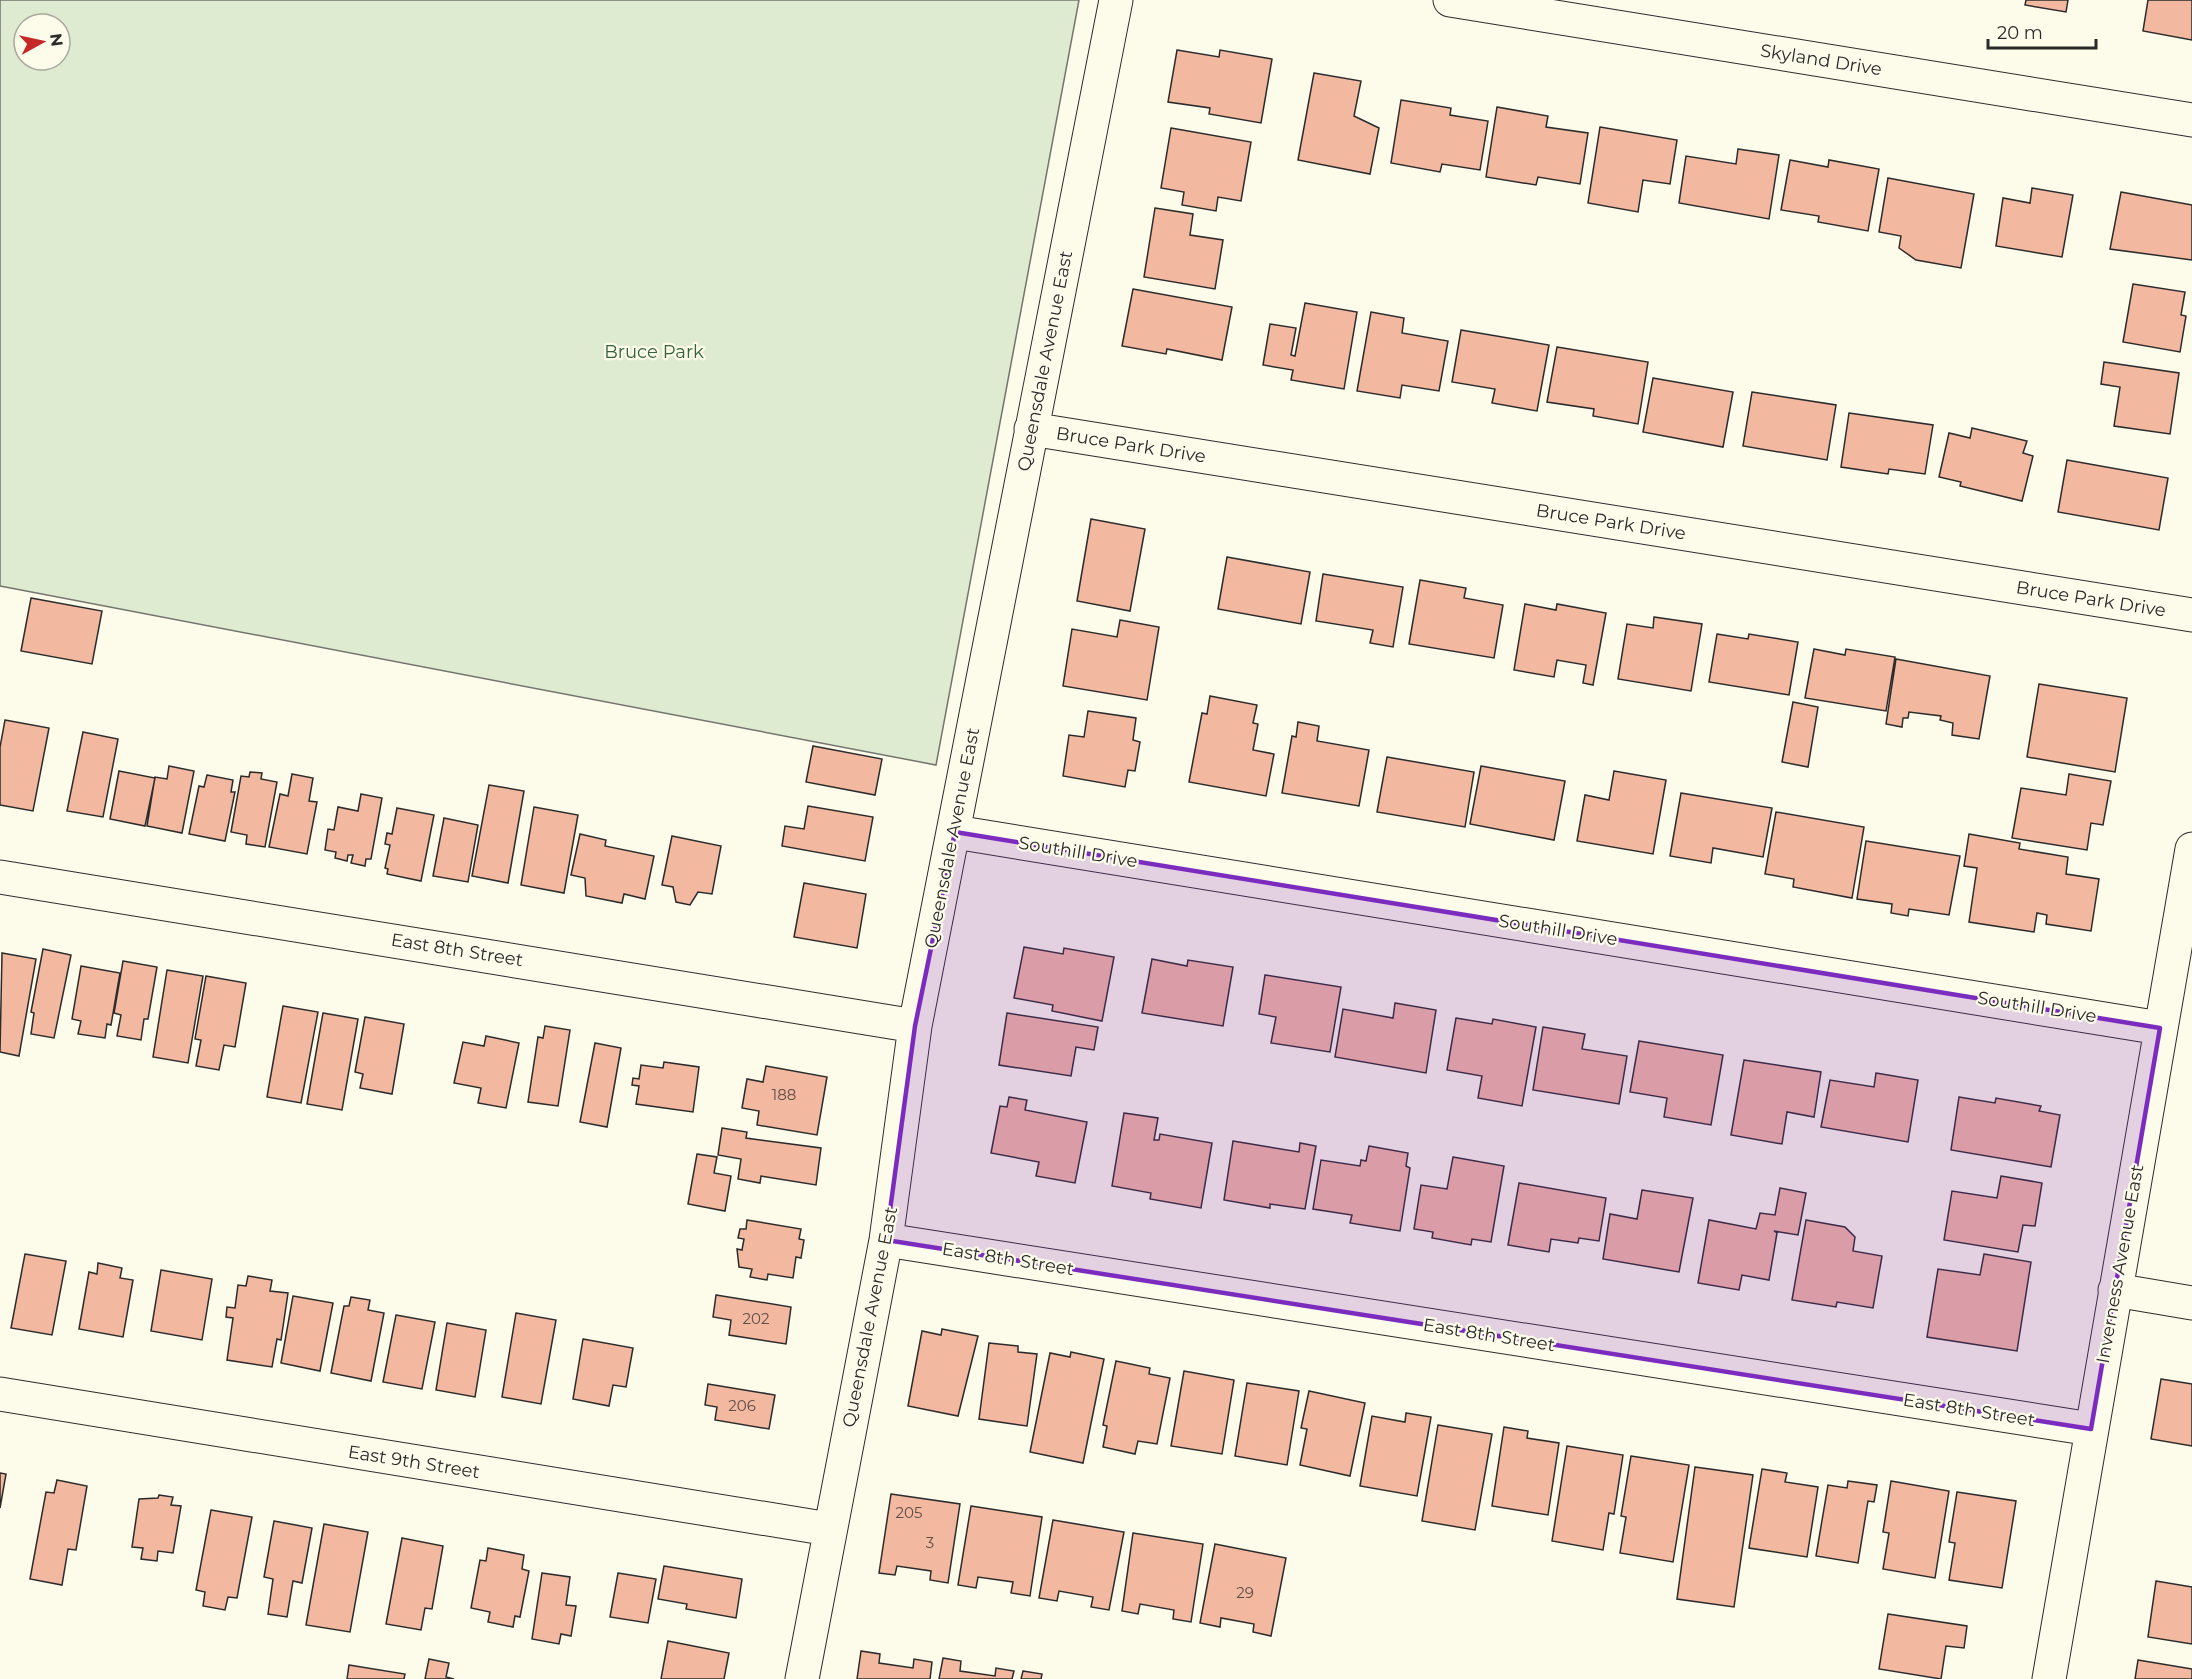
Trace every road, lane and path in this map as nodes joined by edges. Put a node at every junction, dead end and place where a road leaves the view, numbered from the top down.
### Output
1 (1116, 0) edge
2 (1450, 0) edge
3 (2192, 120) edge
4 (1031, 429) junction
5 (2192, 615) edge
6 (955, 832) junction
7 (2192, 849) edge
8 (0, 877) edge
9 (915, 1026) junction
10 (2160, 1028) junction
11 (886, 1240) junction
12 (2115, 1290) junction
13 (2192, 1303) edge
14 (0, 1394) edge
15 (2091, 1429) junction
16 (829, 1529) junction
17 (802, 1679) edge
18 (2049, 1679) edge

1 - 4 street, Queensdale Avenue East
2 - 3 street, Skyland Drive
4 - 5 street, Bruce Park Drive
4 - 6 street, Queensdale Avenue East
6 - 9 street, Queensdale Avenue East
6 - 10 street, Southill Drive
7 - 10 street, Inverness Avenue East
8 - 9 street, East 8th Street
9 - 11 street, Queensdale Avenue East
10 - 12 street, Inverness Avenue East
11 - 15 street, East 8th Street
11 - 16 street, Queensdale Avenue East
12 - 13 street
12 - 15 street, Inverness Avenue East
14 - 16 street, East 9th Street
15 - 18 street, Inverness Avenue East
16 - 17 street, Queensdale Avenue East

